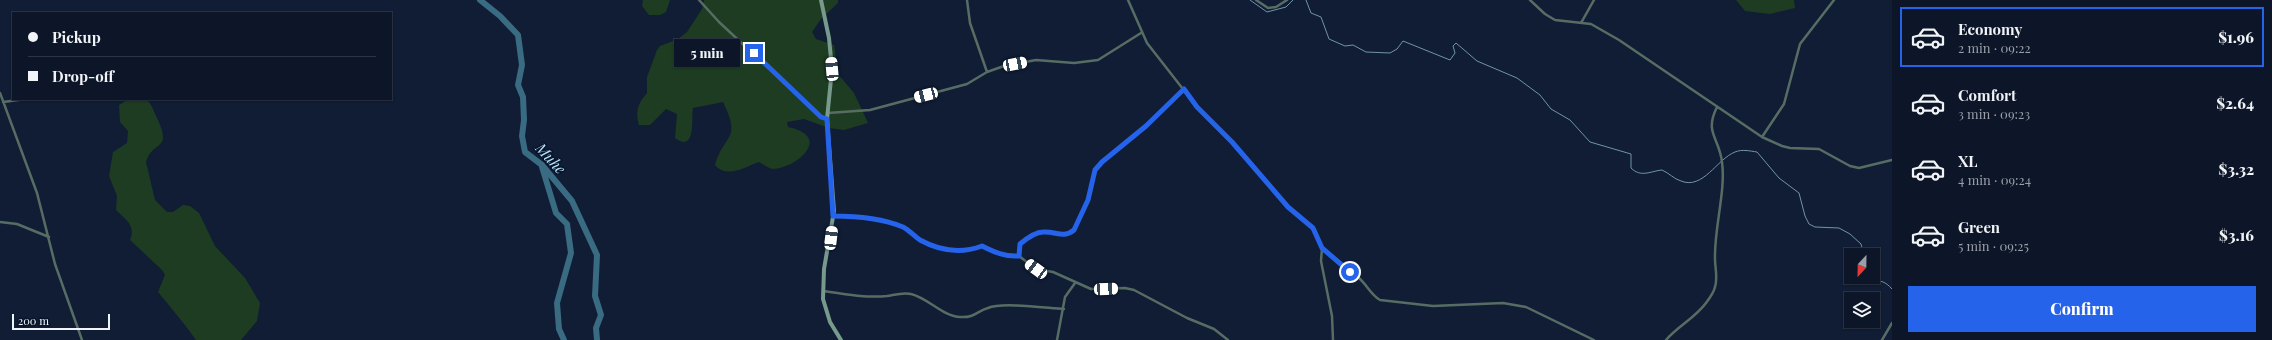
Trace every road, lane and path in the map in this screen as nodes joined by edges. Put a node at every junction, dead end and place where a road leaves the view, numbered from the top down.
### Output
1 (699, 0) edge
2 (821, 0) edge
3 (966, 0) edge
4 (1128, 0) edge
5 (1256, 0) edge
6 (1288, 0) edge
7 (1530, 0) edge
8 (1594, 0) edge
9 (1834, 0) edge
10 (1581, 23) junction
11 (1141, 33) junction
12 (986, 72) junction
13 (1184, 89) junction
14 (0, 94) edge
15 (18, 100) edge
16 (3, 102) junction
17 (1717, 106) junction
18 (828, 113) junction
19 (827, 119) junction
20 (1762, 136) junction
21 (1892, 160) edge
22 (833, 216) junction
23 (0, 222) edge
24 (49, 237) junction
25 (1322, 248) junction
26 (1019, 256) junction
27 (1075, 283) junction
28 (823, 291) junction
29 (1064, 309) junction
30 (1892, 323) edge
31 (82, 340) edge
32 (841, 340) edge
33 (1057, 340) edge
34 (1228, 340) edge
35 (1333, 340) edge
36 (1594, 340) edge
37 (1666, 340) edge
38 (1882, 340) edge

1 - 19 street
2 - 18 main road
3 - 12 street
4 - 11 street
5 - 6 street
7 - 10 street
8 - 10 street
9 - 20 street
10 - 17 street
11 - 12 street
11 - 13 street
12 - 18 street
13 - 25 street
13 - 26 street
14 - 16 street
15 - 16 street
16 - 24 street
17 - 20 street
17 - 37 street
18 - 19 main road
19 - 22 main road
20 - 21 street
22 - 26 street
22 - 28 main road
23 - 24 street
24 - 31 street
25 - 35 street
25 - 36 street
26 - 27 street
27 - 29 street
27 - 34 street
28 - 29 street
28 - 32 main road
29 - 33 street
30 - 38 street

